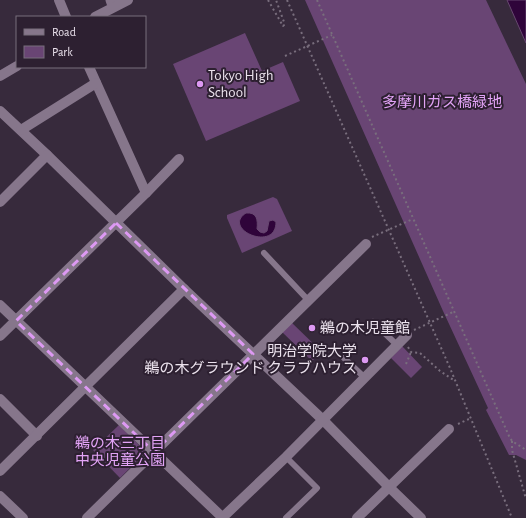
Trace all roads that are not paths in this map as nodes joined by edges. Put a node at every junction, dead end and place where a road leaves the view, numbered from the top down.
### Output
1 (59, 0) edge
2 (110, 0) edge
3 (118, 0) edge
4 (128, 0) edge
5 (66, 16) edge
6 (98, 16) edge
7 (16, 67) edge
8 (89, 68) edge
9 (0, 76) edge
10 (96, 83) junction
11 (0, 111) edge
12 (21, 130) junction
13 (47, 155) junction
14 (179, 160) dead end
15 (146, 193) junction
16 (0, 202) edge
17 (116, 223) junction
18 (366, 244) dead end
19 (264, 253) dead end
20 (184, 289) junction
21 (308, 300) junction
22 (0, 305) edge
23 (16, 321) junction
24 (373, 322) dead end
25 (0, 336) edge
26 (402, 340) joint
27 (354, 349) dead end
28 (253, 354) junction
29 (365, 378) junction
30 (85, 386) junction
31 (0, 399) edge
32 (323, 420) junction
33 (453, 427) road end
34 (37, 436) junction
35 (154, 452) junction
36 (286, 457) junction
37 (0, 471) edge
38 (388, 487) junction
39 (0, 496) edge
40 (23, 518) edge
41 (86, 518) edge
42 (223, 518) edge
43 (286, 518) edge
44 (357, 518) edge
45 (421, 518) edge

1 - 5 street
2 - 3 street
4 - 6 street
7 - 9 street
8 - 10 street
10 - 12 street
10 - 15 street
11 - 12 street
12 - 13 street
13 - 16 street
13 - 17 street
14 - 15 street
15 - 17 street
17 - 20 street
17 - 23 street
18 - 21 street
19 - 21 lane
20 - 28 street
20 - 30 street
21 - 28 street
22 - 23 street
23 - 25 street
23 - 30 street
24 - 26 lane
26 - 29 street
27 - 29 lane
28 - 32 street
28 - 35 street
29 - 32 street
30 - 34 street
30 - 35 street
31 - 34 street
32 - 36 street
32 - 38 street
33 - 38 street
34 - 37 street
35 - 41 street
35 - 42 street
36 - 42 street
36 - 43 lane
38 - 44 street
38 - 45 street
39 - 40 street

